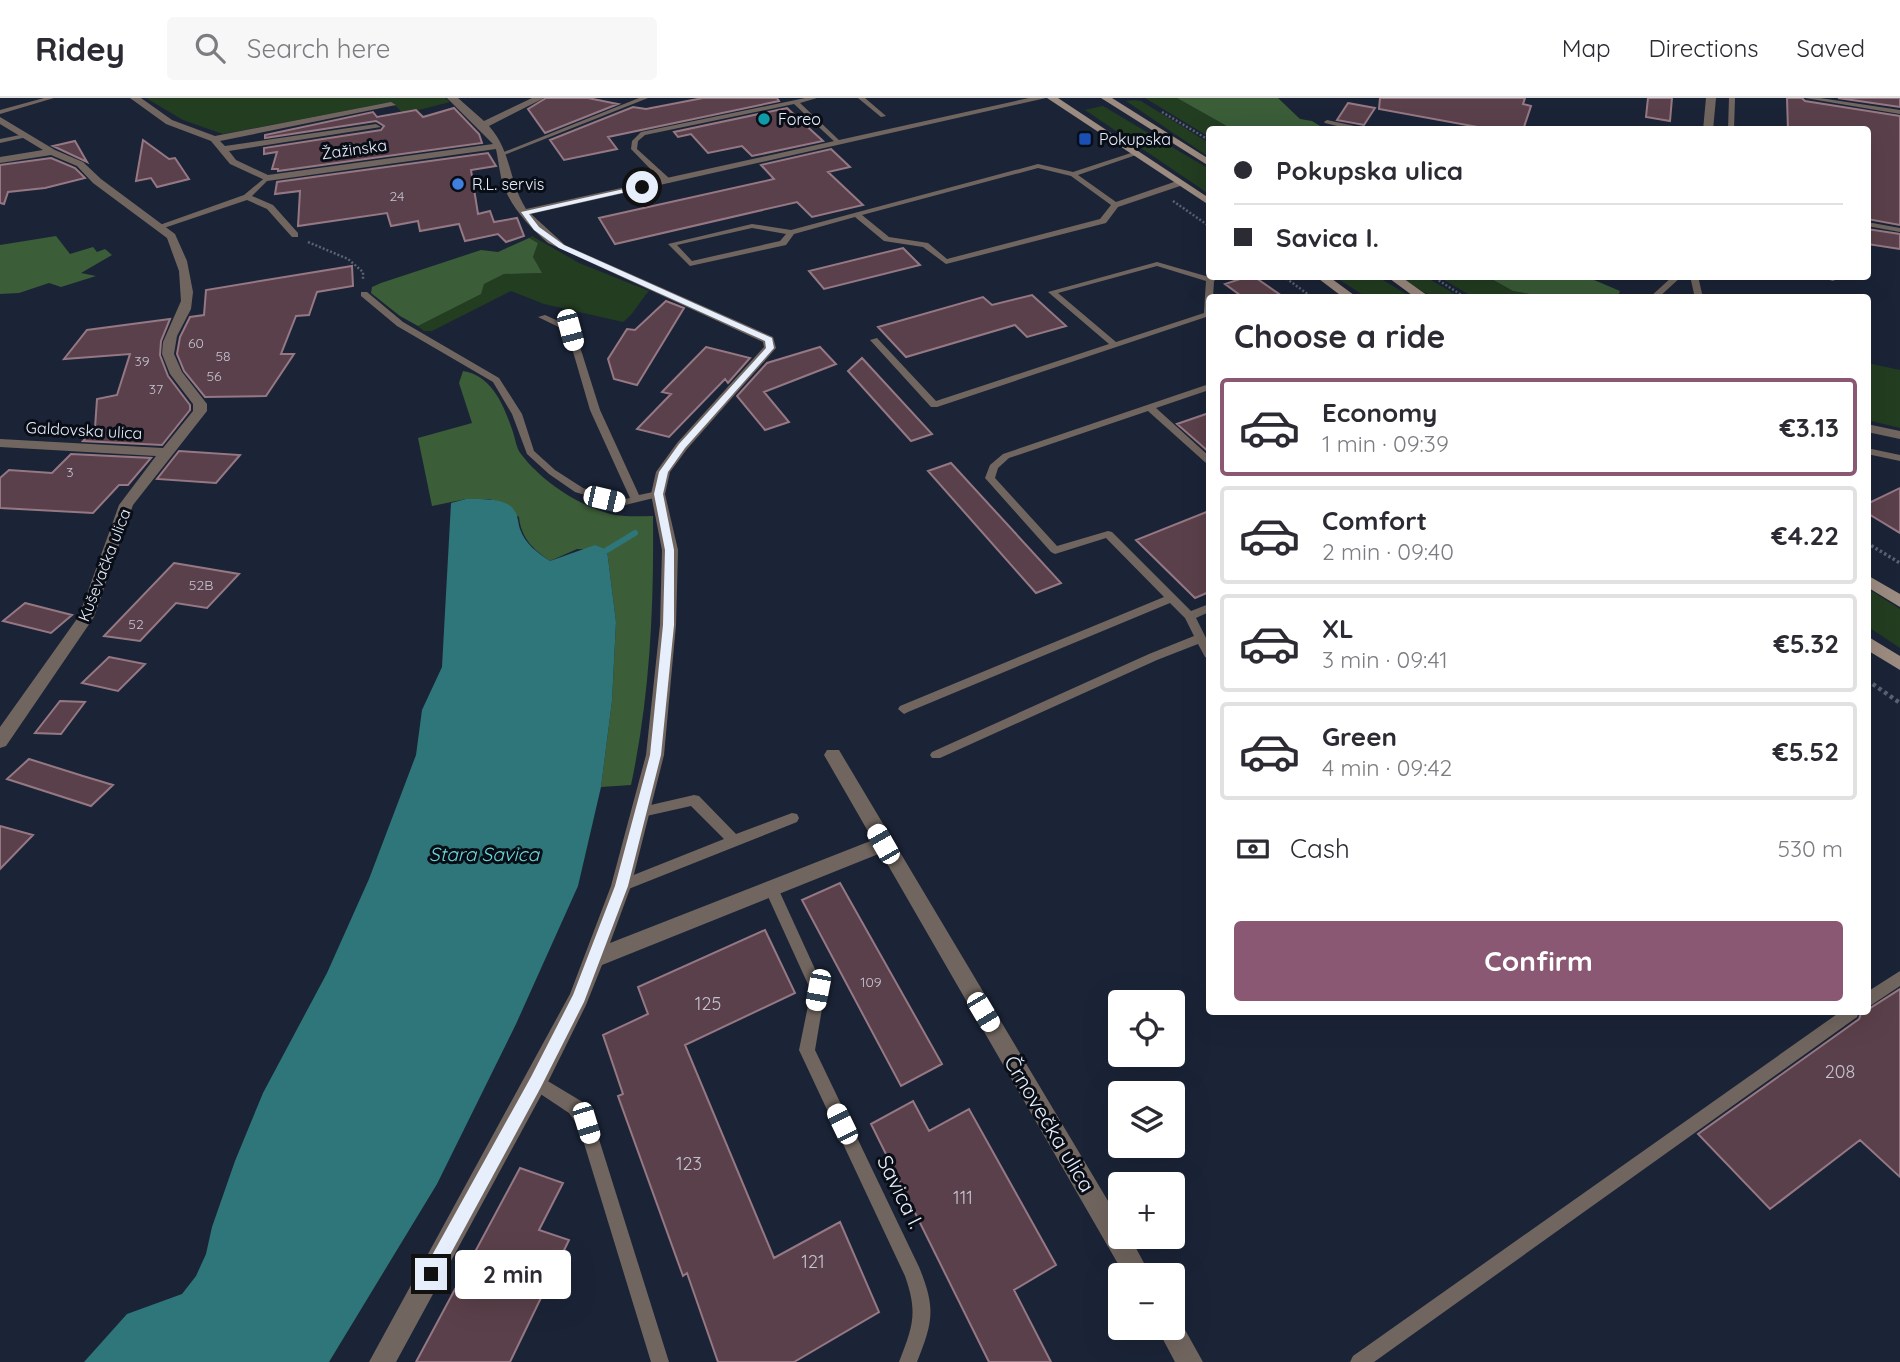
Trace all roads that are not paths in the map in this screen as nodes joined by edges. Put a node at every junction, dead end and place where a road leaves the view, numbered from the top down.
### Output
1 (51, 98) edge
2 (135, 98) edge
3 (452, 98) edge
4 (539, 98) edge
5 (645, 98) edge
6 (814, 98) edge
7 (860, 98) edge
8 (1041, 98) edge
9 (1052, 98) edge
10 (1106, 98) edge
11 (1711, 98) edge
12 (1731, 98) edge
13 (1808, 98) edge
14 (795, 102) junction
15 (391, 105) dead end
16 (0, 111) edge
17 (1900, 112) edge
18 (883, 116) dead end
19 (0, 120) edge
20 (1327, 122) dead end
21 (482, 126) junction
22 (1346, 126) edge
23 (1708, 126) edge
24 (1731, 126) edge
25 (376, 127) dead end
26 (25, 136) junction
27 (214, 139) junction
28 (0, 141) edge
29 (839, 143) junction
30 (223, 149) junction
31 (501, 150) junction
32 (52, 152) junction
33 (1137, 153) junction
34 (0, 160) edge
35 (1206, 161) edge
36 (1073, 174) junction
37 (267, 178) junction
38 (667, 181) junction
39 (1180, 183) junction
40 (247, 197) junction
41 (1206, 200) edge
42 (1115, 205) junction
43 (525, 212) junction
44 (856, 214) junction
45 (1871, 225) edge
46 (158, 228) junction
47 (1900, 230) edge
48 (791, 232) junction
49 (295, 234) road end
50 (1206, 276) edge
51 (1326, 280) edge
52 (1397, 280) edge
53 (1673, 280) edge
54 (364, 294) road end
55 (1346, 294) edge
56 (1419, 294) edge
57 (1658, 294) edge
58 (1206, 315) edge
59 (542, 317) dead end
60 (874, 340) dead end
61 (1115, 345) junction
62 (1206, 388) edge
63 (1150, 408) junction
64 (1871, 429) edge
65 (1900, 435) edge
66 (0, 443) edge
67 (166, 452) junction
68 (1871, 452) edge
69 (1206, 458) edge
70 (1900, 458) edge
71 (658, 494) junction
72 (636, 500) junction
73 (1871, 583) edge
74 (1170, 600) junction
75 (1900, 601) edge
76 (1206, 609) edge
77 (1189, 617) junction
78 (1199, 639) junction
79 (1871, 645) edge
80 (1206, 650) edge
81 (1900, 664) edge
82 (904, 709) dead end
83 (0, 741) edge
84 (833, 755) dead end
85 (936, 755) dead end
86 (642, 811) junction
87 (792, 818) dead end
88 (735, 842) junction
89 (883, 844) junction
90 (621, 886) junction
91 (772, 890) junction
92 (593, 959) junction
93 (1900, 978) edge
94 (1871, 998) edge
95 (1848, 1015) edge
96 (536, 1082) junction
97 (1131, 1263) edge
98 (1177, 1340) edge
99 (382, 1362) edge
100 (660, 1362) edge
101 (908, 1362) edge
102 (1190, 1362) edge
103 (1359, 1362) edge

1 - 16 lane
2 - 27 street
3 - 21 street
4 - 21 street
5 - 31 lane
6 - 14 lane
7 - 18 lane
8 - 29 street
9 - 33 main road
10 - 35 main road
11 - 23 street
12 - 24 lane
13 - 17 lane
14 - 29 lane
14 - 38 lane
15 - 27 street, Žažinska
19 - 26 street, Kuševačka ulica
20 - 22 lane
21 - 31 street
25 - 30 street, Žažinska
26 - 28 lane
26 - 32 street, Kuševačka ulica
27 - 30 street
29 - 38 street
30 - 37 street
31 - 37 street, Žažinska
31 - 43 street
32 - 34 street
32 - 46 street, Kuševačka ulica
33 - 36 lane
33 - 39 main road
36 - 42 lane
36 - 44 lane
37 - 40 lane
38 - 43 street
39 - 41 main road
39 - 42 lane
40 - 46 lane
40 - 49 lane
42 - 44 lane
43 - 71 street
44 - 48 lane
45 - 47 lane
46 - 67 street, Kuševačka ulica
48 - 48 lane
50 - 61 lane
51 - 55 main road
52 - 56 main road
53 - 57 lane
54 - 72 lane
58 - 61 lane
59 - 72 lane
60 - 61 lane
62 - 63 lane
63 - 69 lane
63 - 74 lane
64 - 65 street
66 - 67 street, Galdovska ulica
67 - 83 street, Kuševačka ulica
68 - 70 lane
71 - 72 lane
71 - 86 street
73 - 75 main road
74 - 77 lane
74 - 82 lane
76 - 77 lane
77 - 78 lane
78 - 80 lane
78 - 85 lane
79 - 81 main road
84 - 89 street, Črnovečka ulica
86 - 88 lane
86 - 90 street
87 - 88 lane
88 - 90 lane
89 - 91 street
89 - 97 street, Črnovečka ulica
90 - 92 street
91 - 92 street
91 - 101 lane, Savica I.
92 - 96 street
93 - 94 lane
95 - 103 lane
96 - 99 street
96 - 100 lane
98 - 102 street

